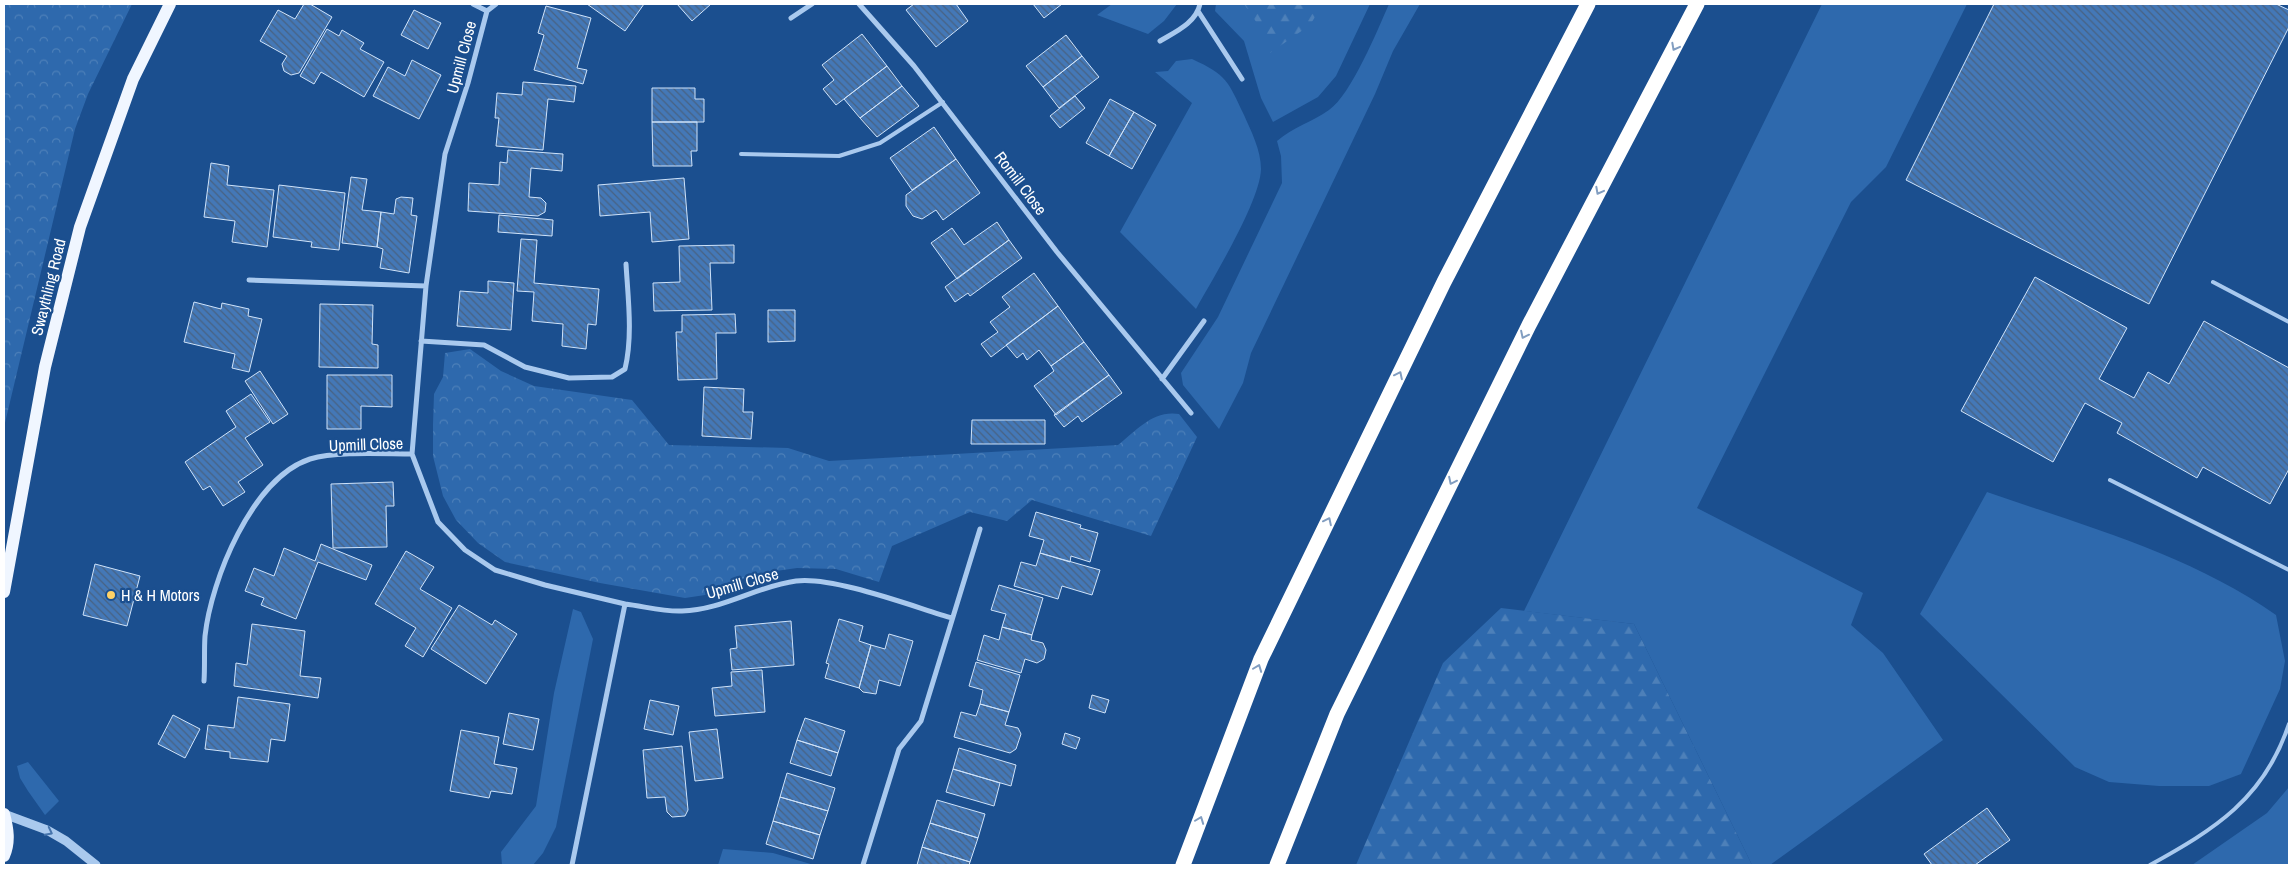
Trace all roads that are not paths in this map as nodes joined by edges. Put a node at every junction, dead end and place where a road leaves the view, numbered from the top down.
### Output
1 (170, 4) edge
2 (473, 4) edge
3 (496, 4) edge
4 (812, 4) edge
5 (859, 4) edge
6 (1200, 4) edge
7 (1588, 4) edge
8 (1697, 4) edge
9 (487, 11) junction
10 (1198, 11) junction
11 (791, 18) dead end
12 (1160, 42) dead end
13 (1242, 79) dead end
14 (943, 102) junction
15 (741, 154) dead end
16 (626, 264) dead end
17 (249, 280) dead end
18 (2213, 282) dead end
19 (426, 286) junction
20 (1204, 321) dead end
21 (2289, 322) edge
22 (421, 341) junction
23 (1162, 379) junction
24 (1191, 413) dead end
25 (412, 454) junction
26 (2110, 480) dead end
27 (980, 529) dead end
28 (2289, 570) edge
29 (4, 592) edge
30 (625, 604) junction
31 (952, 618) junction
32 (204, 681) dead end
33 (2289, 724) edge
34 (4, 814) edge
35 (4, 856) edge
36 (96, 865) edge
37 (572, 865) edge
38 (863, 865) edge
39 (1183, 865) edge
40 (1277, 865) edge
41 (2150, 865) edge

1 - 29 main road, Swaythling Road
2 - 9 street, Upmill Close
3 - 9 street, Upmill Close
4 - 11 street
5 - 14 street, Romill Close
6 - 10 street
39 -> 7 highway
8 -> 40 highway
9 - 19 street, Upmill Close
10 - 12 street
10 - 13 street
14 - 15 lane
14 - 23 street, Romill Close
16 - 22 street
17 - 19 street
18 - 21 lane
19 - 22 street, Upmill Close
20 - 23 street
22 - 25 street, Upmill Close
23 - 24 street, Romill Close
25 - 30 street, Upmill Close
25 - 32 street, Upmill Close
26 - 28 lane
27 - 31 street
30 - 31 street, Upmill Close
30 - 37 street
31 - 38 street
33 - 41 lane
34 - 35 main road
34 -> 36 street

